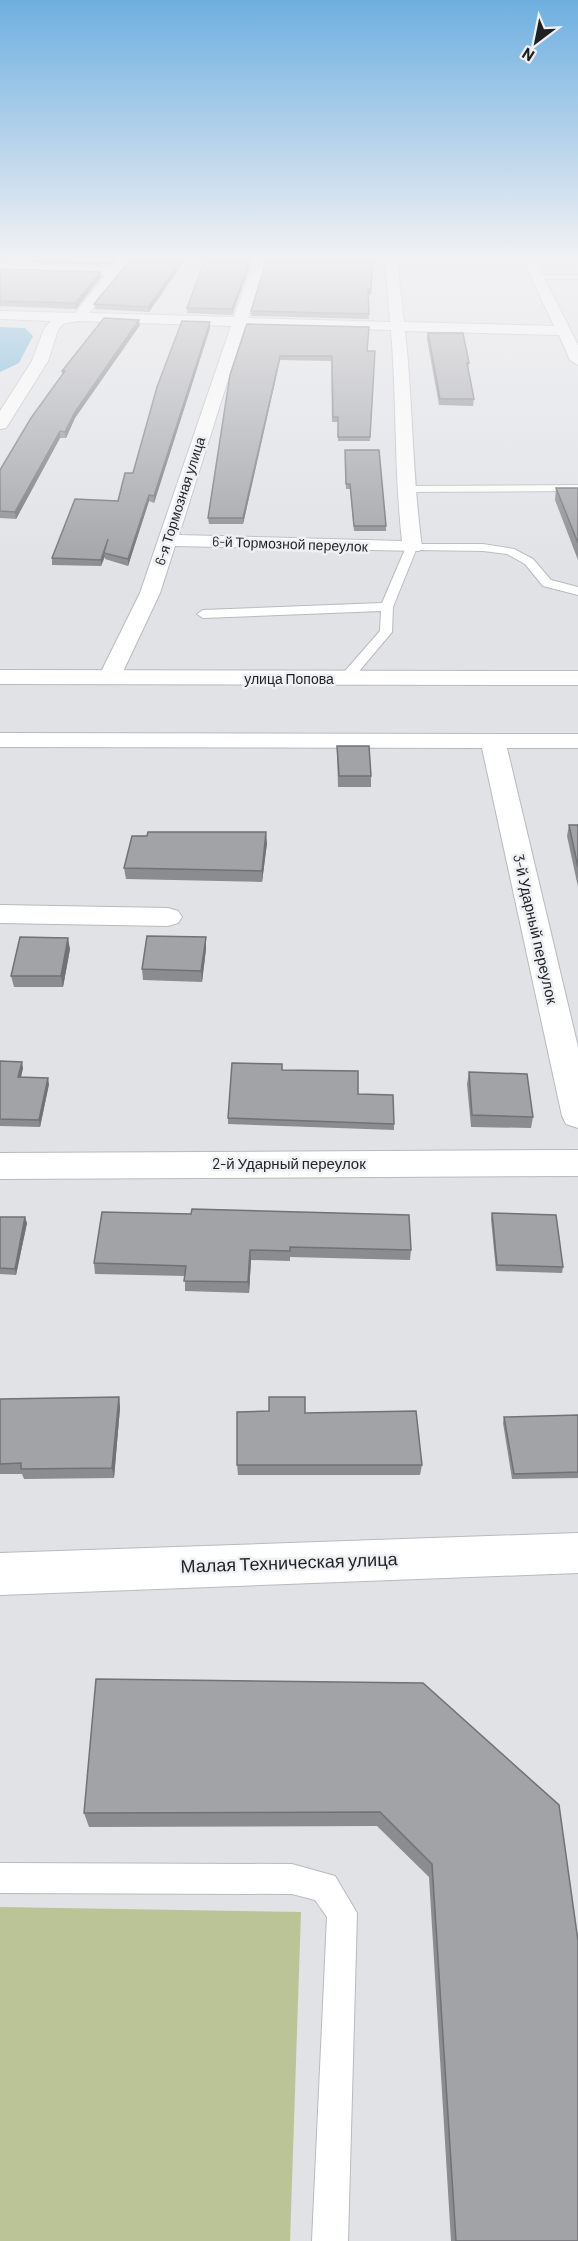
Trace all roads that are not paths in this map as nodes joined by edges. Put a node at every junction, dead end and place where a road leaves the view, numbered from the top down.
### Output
1 (38, 365) edge
2 (224, 365) edge
3 (401, 365) edge
4 (0, 423) edge
5 (578, 488) edge
6 (405, 489) junction
7 (167, 540) junction
8 (412, 547) junction
9 (578, 591) edge
10 (387, 607) junction
11 (203, 614) dead end
12 (0, 677) edge
13 (109, 678) junction
14 (578, 678) edge
15 (345, 679) junction
16 (0, 740) edge
17 (493, 741) junction
18 (578, 741) edge
19 (0, 914) edge
20 (168, 917) dead end
21 (578, 1116) edge
22 (578, 1163) edge
23 (0, 1166) edge
24 (578, 1553) edge
25 (0, 1574) edge
26 (0, 1878) edge
27 (330, 2241) edge

1 - 4 street
2 - 7 street, 6-я Тормозная улица
3 - 6 street
5 - 6 lane
6 - 8 street
7 - 8 street, 6-й Тормозной переулок
7 - 13 street, 6-я Тормозная улица
8 - 9 lane
8 - 10 lane
10 - 11 lane
10 - 15 lane
12 - 13 street, улица Попова
13 - 15 street, улица Попова
14 - 15 street, улица Попова
16 - 17 street
17 - 18 street
17 - 21 street, 3-й Ударный переулок
19 - 20 street
22 - 23 street, 2-й Ударный переулок
24 - 25 street, Малая Техническая улица
26 - 27 lane

